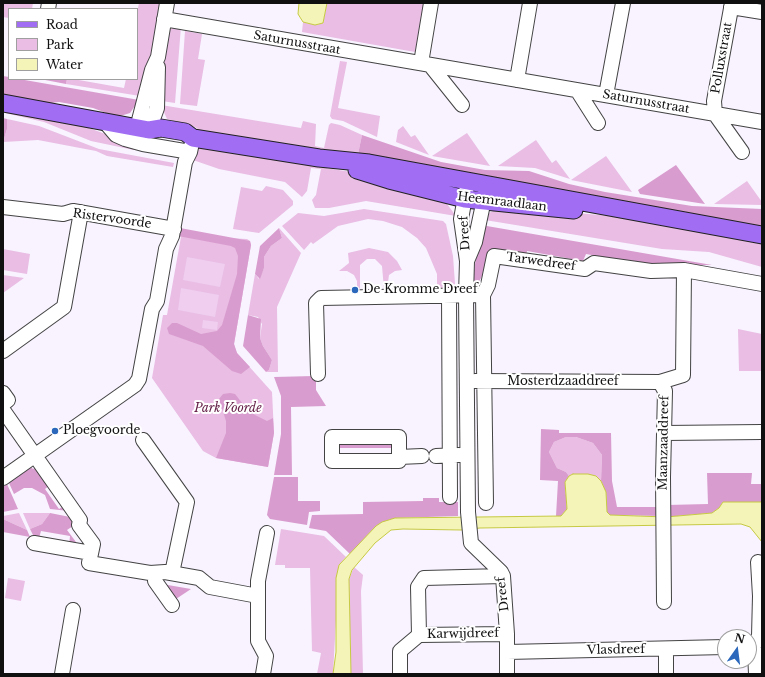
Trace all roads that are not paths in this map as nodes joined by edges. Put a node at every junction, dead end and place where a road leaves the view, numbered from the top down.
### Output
1 (167, 3) edge
2 (431, 3) edge
3 (530, 3) edge
4 (623, 3) edge
5 (731, 5) edge
6 (762, 12) edge
7 (164, 19) junction
8 (425, 64) junction
9 (517, 80) junction
10 (577, 90) junction
11 (606, 95) junction
12 (3, 103) edge
13 (462, 105) dead end
14 (715, 114) junction
15 (104, 121) junction
16 (762, 122) edge
17 (598, 124) dead end
18 (143, 129) junction
19 (192, 145) junction
20 (742, 152) dead end
21 (319, 158) junction
22 (468, 181) junction
23 (487, 184) junction
24 (465, 199) junction
25 (483, 202) junction
26 (3, 207) edge
27 (81, 212) junction
28 (642, 214) junction
29 (174, 228) junction
30 (762, 235) edge
31 (467, 261) junction
32 (684, 270) junction
33 (762, 284) edge
34 (449, 295) junction
35 (466, 295) junction
36 (483, 295) junction
37 (3, 351) edge
38 (318, 374) dead end
39 (466, 381) junction
40 (484, 381) junction
41 (660, 382) junction
42 (3, 393) edge
43 (3, 404) edge
44 (3, 410) edge
45 (762, 432) edge
46 (664, 433) junction
47 (143, 440) dead end
48 (485, 454) junction
49 (467, 455) junction
50 (35, 456) junction
51 (399, 456) junction
52 (436, 456) junction
53 (3, 478) edge
54 (450, 497) dead end
55 (486, 503) dead end
56 (267, 533) dead end
57 (34, 543) dead end
58 (91, 553) junction
59 (758, 562) dead end
60 (155, 573) junction
61 (172, 573) junction
62 (503, 576) junction
63 (258, 596) junction
64 (664, 602) dead end
65 (172, 605) dead end
66 (73, 610) dead end
67 (507, 634) junction
68 (419, 635) junction
69 (757, 639) edge
70 (717, 647) edge
71 (666, 649) junction
72 (507, 652) junction
73 (62, 674) edge
74 (263, 674) edge
75 (400, 674) edge
76 (507, 674) edge
77 (666, 674) edge

1 - 7 street
2 - 8 street
3 - 9 street
4 - 11 street
5 - 6 street
5 - 14 street, Polluxstraat
7 - 8 street, Saturnusstraat
7 - 18 street
8 - 9 street, Saturnusstraat
8 - 13 street
9 - 10 street, Saturnusstraat
10 - 11 street, Saturnusstraat
10 - 17 street, Saturnusstraat
11 - 14 street, Saturnusstraat
12 - 15 main road, Heemraadlaan
14 - 16 street, Saturnusstraat
14 - 20 street
15 - 18 main road, Heemraadlaan
15 - 19 street, Heemraadlaan
18 - 19 main road, Heemraadlaan
19 - 21 main road, Heemraadlaan
19 - 29 street
21 - 22 main road, Heemraadlaan
21 - 24 main road, Heemraadlaan
22 - 23 main road, Heemraadlaan
22 - 24 street, Dreef
23 - 25 street, Dreef
23 - 28 main road, Heemraadlaan
24 - 25 main road, Heemraadlaan
24 - 31 street, Dreef
25 - 28 main road, Heemraadlaan
25 - 31 street, Dreef
26 - 27 street, Ristervoorde
27 - 29 street, Ristervoorde
27 - 37 street
28 - 30 main road, Heemraadlaan
29 - 50 street
31 - 35 street, Dreef
32 - 33 street, Tarwedreef
32 - 36 street, Tarwedreef
32 - 41 street, Maanzaaddreef
34 - 35 street
34 - 38 street
34 - 52 street
35 - 36 street
35 - 39 street, Dreef
36 - 40 street
39 - 40 street, Mosterdzaaddreef
39 - 49 street, Dreef
40 - 41 street, Mosterdzaaddreef
40 - 48 street
41 - 46 street, Maanzaaddreef
42 - 43 street
44 - 50 street
45 - 46 street
46 - 64 street, Maanzaaddreef
47 - 61 street
48 - 49 street
48 - 55 street
49 - 52 street
49 - 62 street, Dreef
50 - 53 street
50 - 58 street
51 - 51 street
51 - 52 street
52 - 54 street
56 - 63 street
57 - 58 street
58 - 60 street
59 - 69 street
60 - 61 street
60 - 65 street
61 - 63 street
62 - 67 street, Dreef
62 - 68 street
63 - 74 street
66 - 73 street
67 - 68 street, Karwijdreef
67 - 72 street, Dreef
68 - 75 street
70 - 71 street, Vlasdreef
71 - 72 street, Vlasdreef
71 - 77 street
72 - 76 street, Dreef

